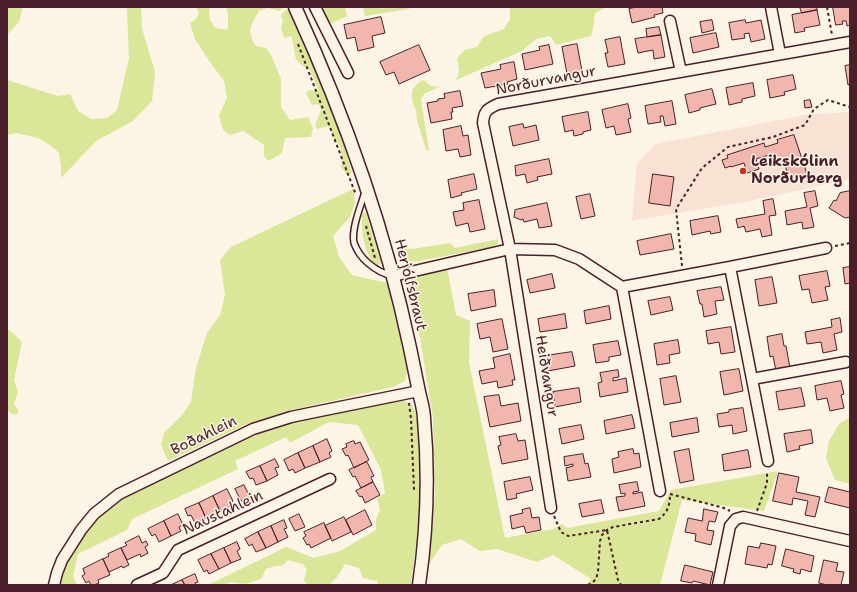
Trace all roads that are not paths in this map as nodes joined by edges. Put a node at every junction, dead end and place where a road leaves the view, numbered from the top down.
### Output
1 (294, 7) edge
2 (315, 7) edge
3 (771, 7) edge
4 (670, 21) dead end
5 (850, 42) edge
6 (780, 54) junction
7 (681, 72) junction
8 (348, 73) dead end
9 (366, 189) junction
10 (826, 248) road end
11 (510, 249) junction
12 (730, 267) junction
13 (393, 276) junction
14 (622, 287) junction
15 (846, 362) dead end
16 (752, 379) junction
17 (413, 392) junction
18 (768, 462) road end
19 (330, 479) dead end
20 (660, 491) road end
21 (551, 508) road end
22 (850, 541) edge
23 (54, 585) edge
24 (137, 585) edge
25 (419, 585) edge
26 (718, 585) edge

1 - 9 street, Herjólfsbraut
2 - 8 street
3 - 6 street
4 - 7 street
5 - 6 street, Norðurvangur
6 - 7 street, Norðurvangur
7 - 11 street, Norðurvangur
9 - 13 street, Herjólfsbraut
9 - 13 lane
10 - 12 street
11 - 13 street
11 - 14 street
11 - 21 street, Heiðvangur
12 - 14 street
12 - 16 street
13 - 17 street, Herjólfsbraut
14 - 20 street
15 - 16 street
16 - 18 street
17 - 23 street, Boðahlein
17 - 25 street, Herjólfsbraut
19 - 24 street, Naustahlein
22 - 26 street

